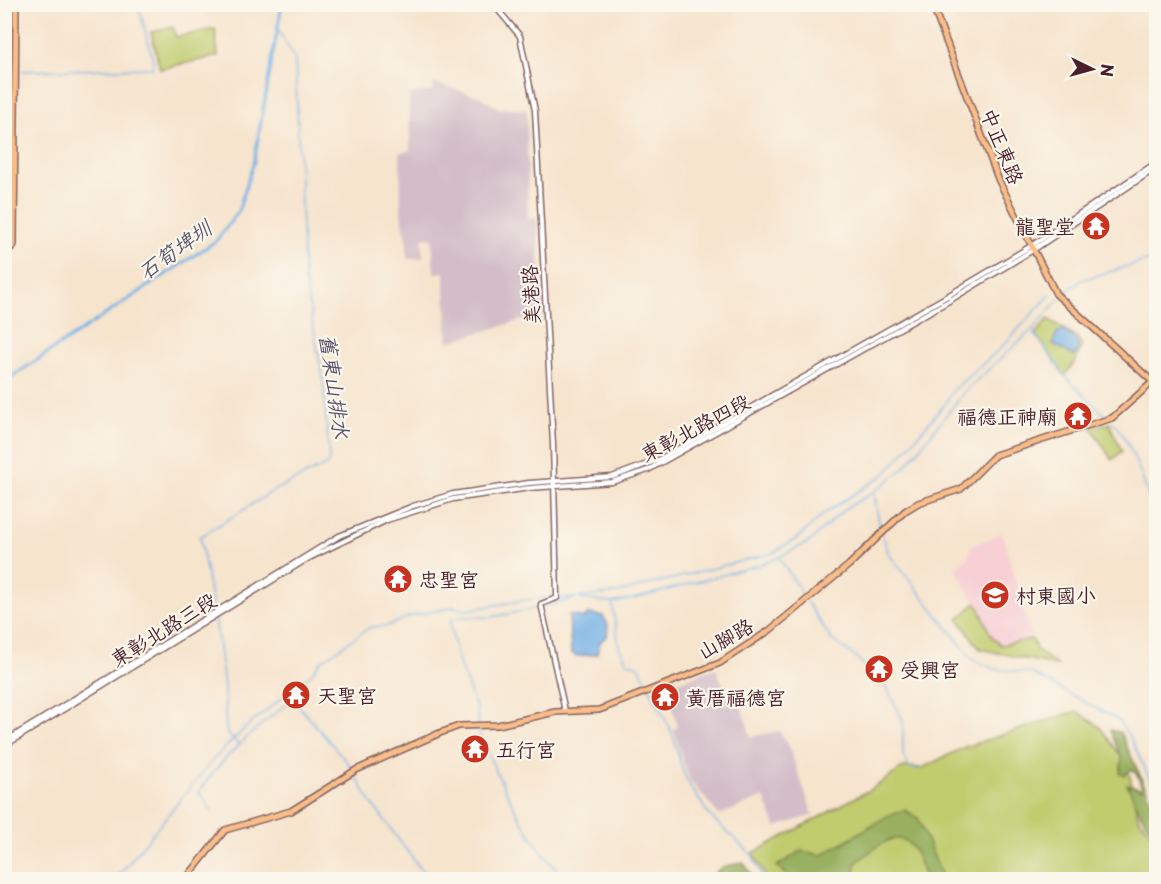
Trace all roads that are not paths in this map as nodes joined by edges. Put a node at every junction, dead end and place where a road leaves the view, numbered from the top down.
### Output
1 (9, 4) edge
2 (16, 4) edge
3 (493, 4) edge
4 (932, 4) edge
5 (1156, 163) edge
6 (1156, 168) edge
7 (4, 224) edge
8 (1032, 248) junction
9 (4, 254) edge
10 (1155, 380) edge
11 (554, 483) junction
12 (339, 538) junction
13 (565, 711) junction
14 (4, 742) edge
15 (4, 746) edge
16 (185, 879) edge

1 - 7 main road
2 - 9 main road
3 - 11 street, 美港路
4 - 8 main road, 中正東路
5 - 8 street
6 - 8 street
8 - 10 main road, 中正東路
8 - 11 street, 東彰北路四段
10 - 13 main road, 山腳路
11 - 12 street, 東彰北路四段
11 - 13 street, 美港路
12 - 14 street, 東彰北路三段
12 - 15 street, 東彰北路三段
13 - 16 main road, 山腳路

